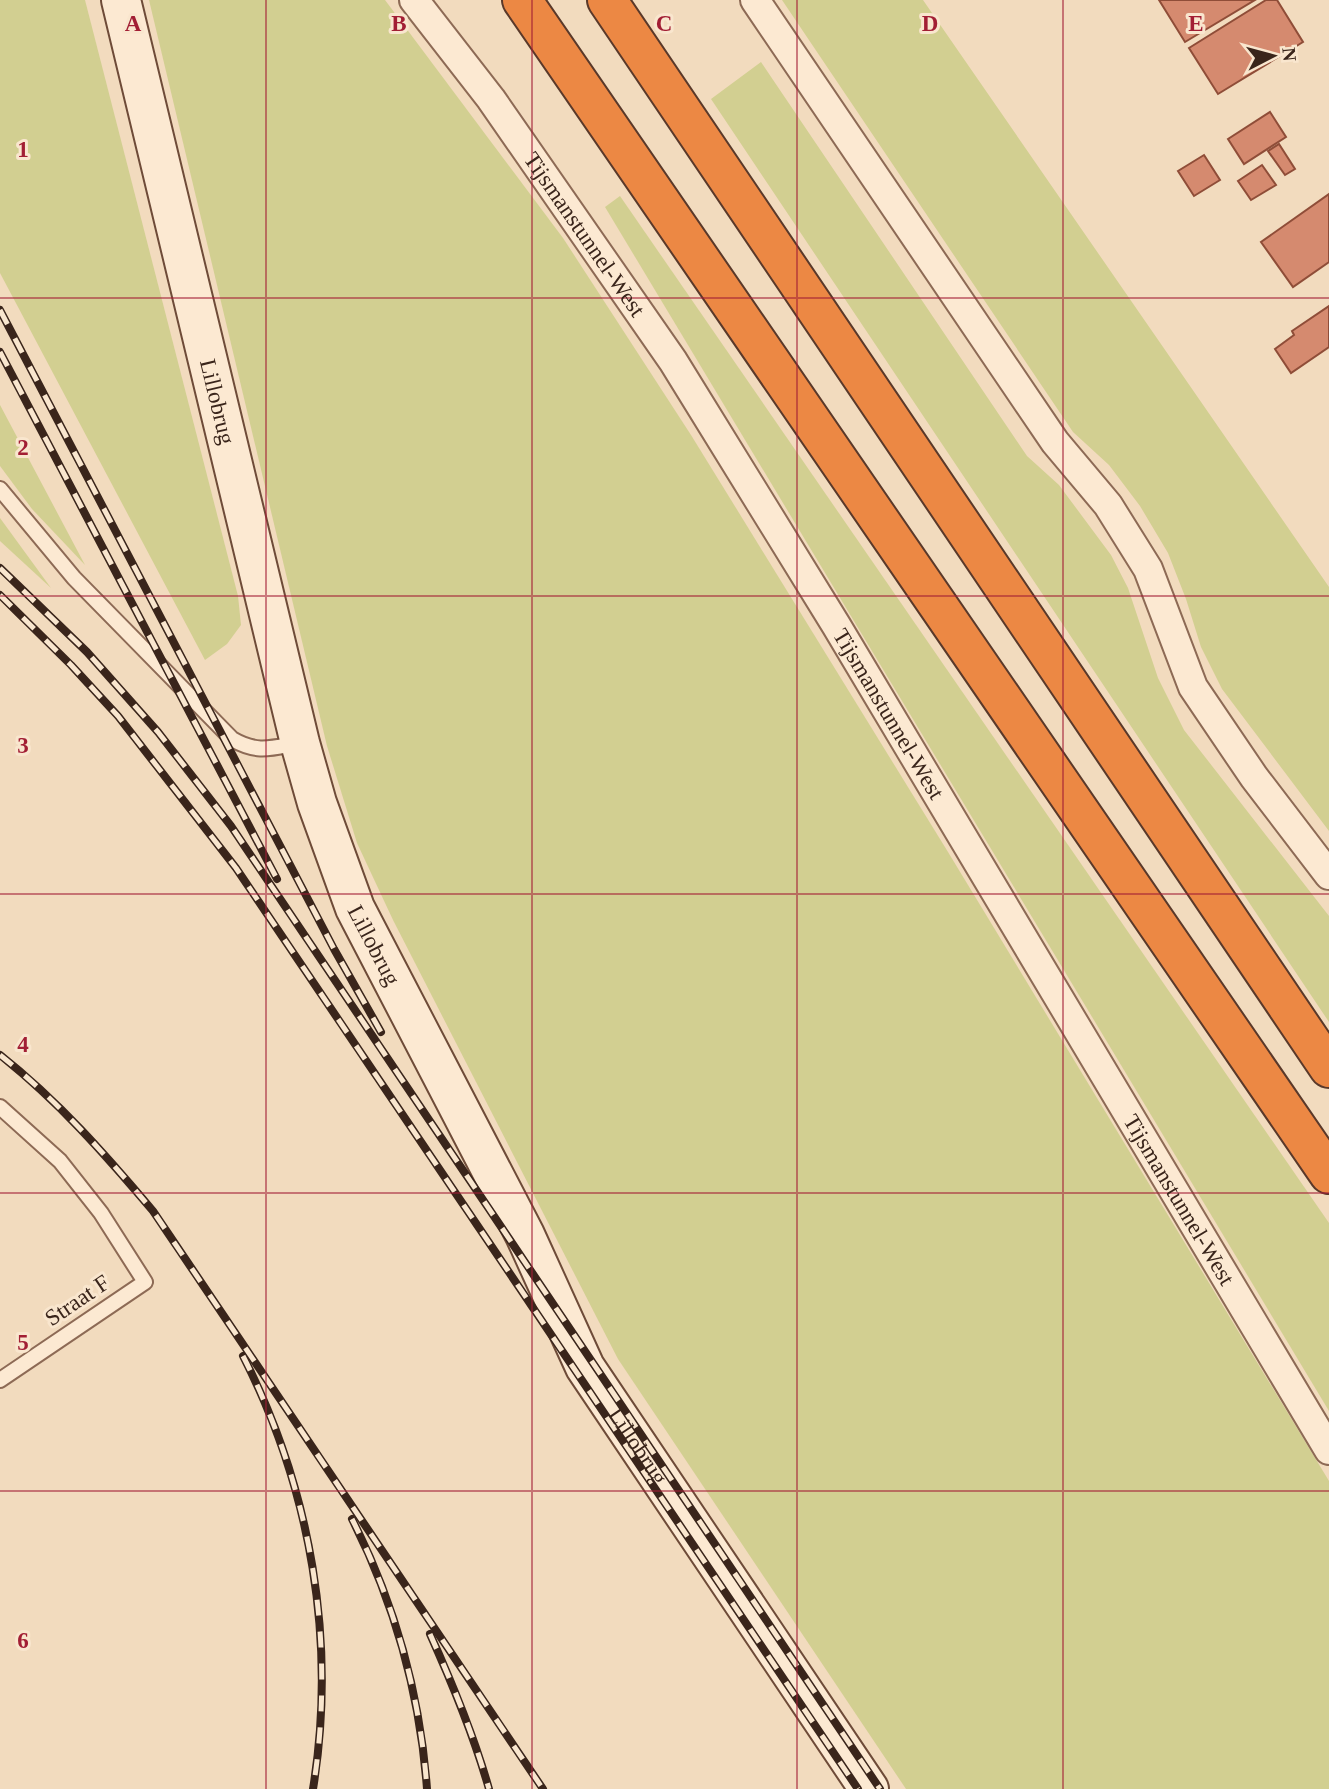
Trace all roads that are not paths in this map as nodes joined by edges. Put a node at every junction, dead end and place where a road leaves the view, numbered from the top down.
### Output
1 (121, 0) edge
2 (414, 0) edge
3 (522, 0) edge
4 (607, 0) edge
5 (755, 0) edge
6 (0, 489) edge
7 (300, 743) junction
8 (1329, 875) edge
9 (1329, 1068) edge
10 (0, 1107) edge
11 (1329, 1174) edge
12 (0, 1380) edge
13 (1329, 1450) edge
14 (869, 1789) edge

1 - 7 street, Lillobrug
2 - 13 street, Tijsmanstunnel-West
3 - 11 highway
4 - 9 highway
5 - 8 street
6 - 7 lane
7 - 14 street, Lillobrug
10 - 12 lane, Straat F

